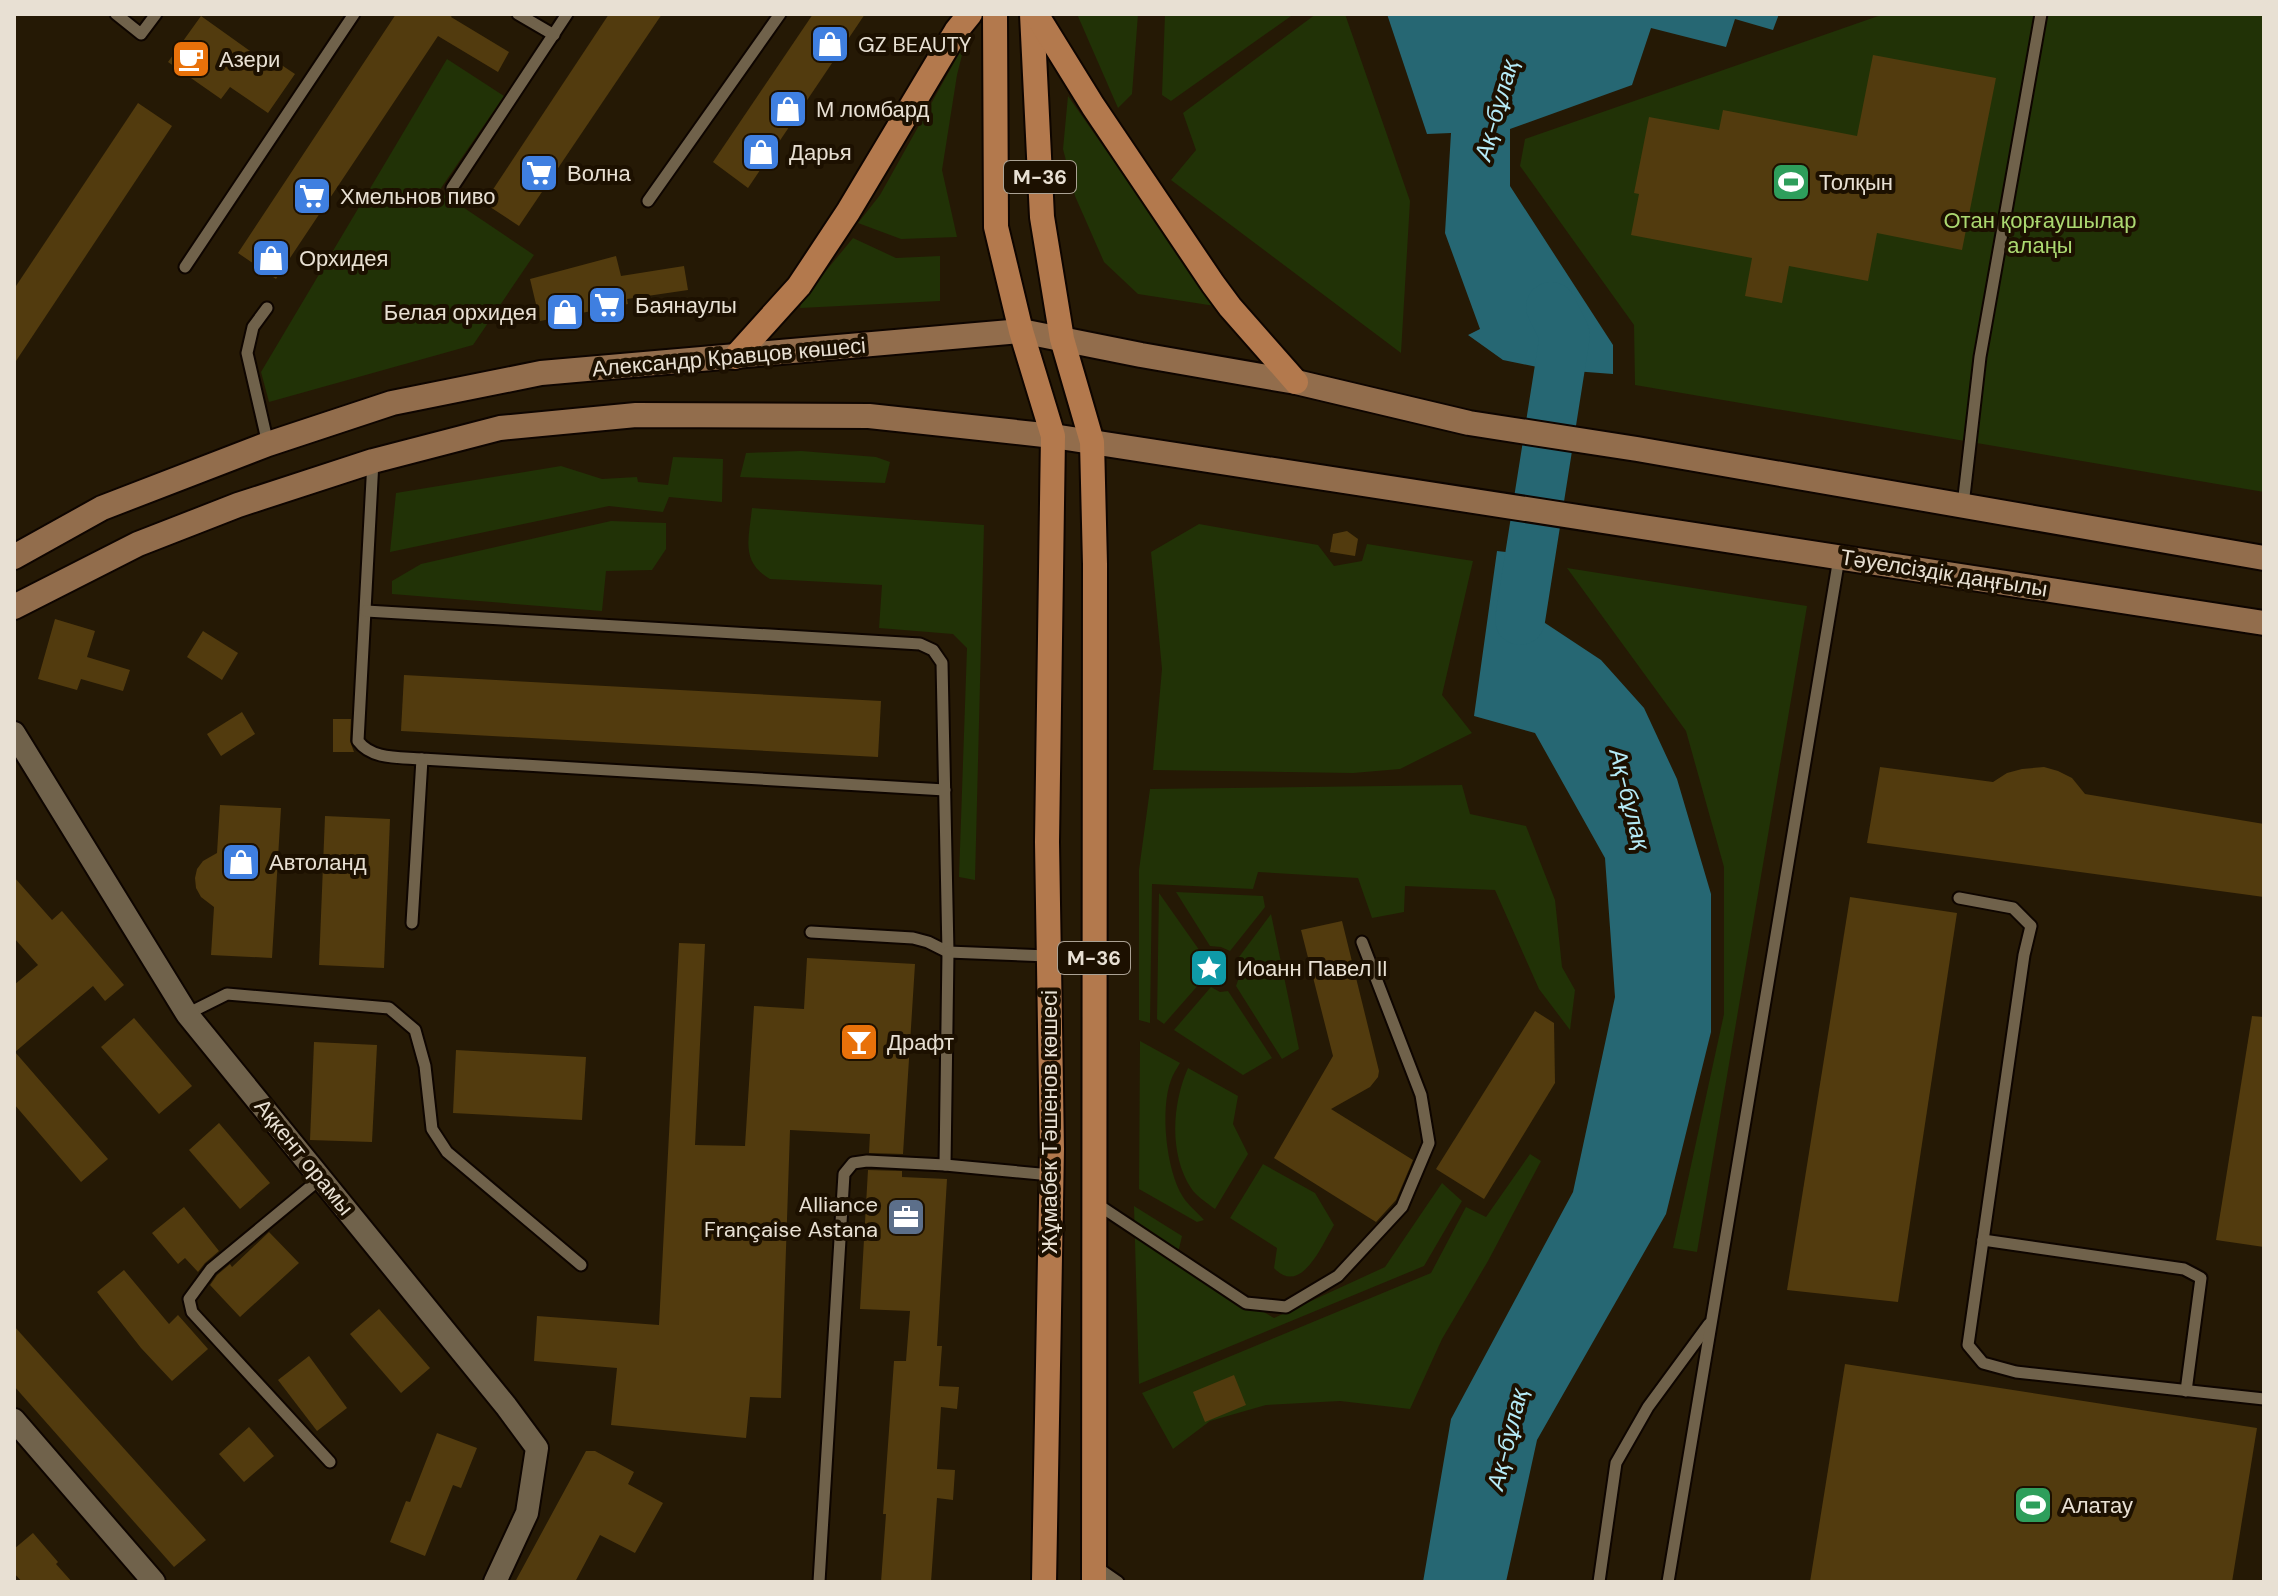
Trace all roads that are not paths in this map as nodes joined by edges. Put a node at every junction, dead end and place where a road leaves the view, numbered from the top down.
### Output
1 (116, 14) edge
2 (156, 14) edge
3 (354, 14) edge
4 (518, 14) edge
5 (567, 14) edge
6 (780, 14) edge
7 (970, 14) edge
8 (995, 14) edge
9 (1034, 14) edge
10 (2041, 14) edge
11 (554, 35) junction
12 (452, 188) dead end
13 (648, 201) dead end
14 (185, 267) dead end
15 (267, 308) dead end
16 (1021, 331) junction
17 (1062, 339) junction
18 (735, 357) junction
19 (1296, 382) junction
20 (1053, 436) junction
21 (1092, 442) junction
22 (268, 444) junction
23 (373, 461) junction
24 (1963, 506) junction
25 (14, 557) edge
26 (1839, 557) junction
27 (2264, 558) edge
28 (14, 607) edge
29 (366, 611) junction
30 (2264, 623) edge
31 (14, 733) edge
32 (422, 759) junction
33 (945, 790) junction
34 (1959, 898) dead end
35 (412, 923) dead end
36 (811, 932) dead end
37 (1362, 942) dead end
38 (948, 952) junction
39 (1049, 956) junction
40 (187, 1014) junction
41 (945, 1165) junction
42 (1051, 1175) junction
43 (321, 1178) junction
44 (1094, 1202) junction
45 (1983, 1240) junction
46 (581, 1265) dead end
47 (1712, 1320) junction
48 (2186, 1391) junction
49 (2264, 1399) edge
50 (14, 1420) edge
51 (330, 1462) dead end
52 (1094, 1574) edge
53 (154, 1582) edge
54 (495, 1582) edge
55 (819, 1582) edge
56 (1044, 1582) edge
57 (1118, 1582) edge
58 (1599, 1582) edge
59 (1668, 1582) edge

1 - 2 lane
3 - 14 lane
4 - 11 lane
5 - 11 lane
6 - 13 lane
7 - 18 main road
8 - 16 main road, M-36
9 - 17 main road, M-36
9 - 19 main road
10 - 24 lane
11 - 12 lane
15 - 22 lane
16 - 17 main road, Александр Кравцов көшесі
16 - 18 main road, Александр Кравцов көшесі
16 - 20 main road, Жұмабек Тәшенов көшесі / M-36
17 - 19 main road, Александр Кравцов көшесі
17 - 21 main road, Жұмабек Тәшенов көшесі / M-36
18 - 22 main road, Александр Кравцов көшесі
19 - 24 main road, Александр Кравцов көшесі
20 - 21 main road
20 - 23 main road
20 - 39 main road, Жұмабек Тәшенов көшесі / M-36
21 - 26 main road, Тәуелсіздік даңғылы
21 - 44 main road, Жұмабек Тәшенов көшесі / M-36
22 - 25 main road, Александр Кравцов көшесі
23 - 28 main road
23 - 29 lane
24 - 27 main road
26 - 30 main road, Тәуелсіздік даңғылы
26 - 47 lane
29 - 32 lane
29 - 33 lane
31 - 40 street, Ақкент орамы
32 - 33 lane
32 - 35 lane
33 - 38 lane
34 - 45 lane
36 - 38 lane
37 - 44 lane
38 - 39 lane
38 - 41 lane
39 - 42 main road, Жұмабек Тәшенов көшесі / M-36
40 - 43 street, Ақкент орамы
40 - 46 lane
41 - 42 lane
41 - 55 lane
42 - 56 main road, Жұмабек Тәшенов көшесі / M-36
43 - 51 lane
43 - 54 street, Ақкент орамы
44 - 52 main road, Жұмабек Тәшенов көшесі / M-36
45 - 48 lane
45 - 48 lane
47 - 58 lane
47 - 59 lane
48 - 49 lane
50 - 53 street
52 - 57 lane

